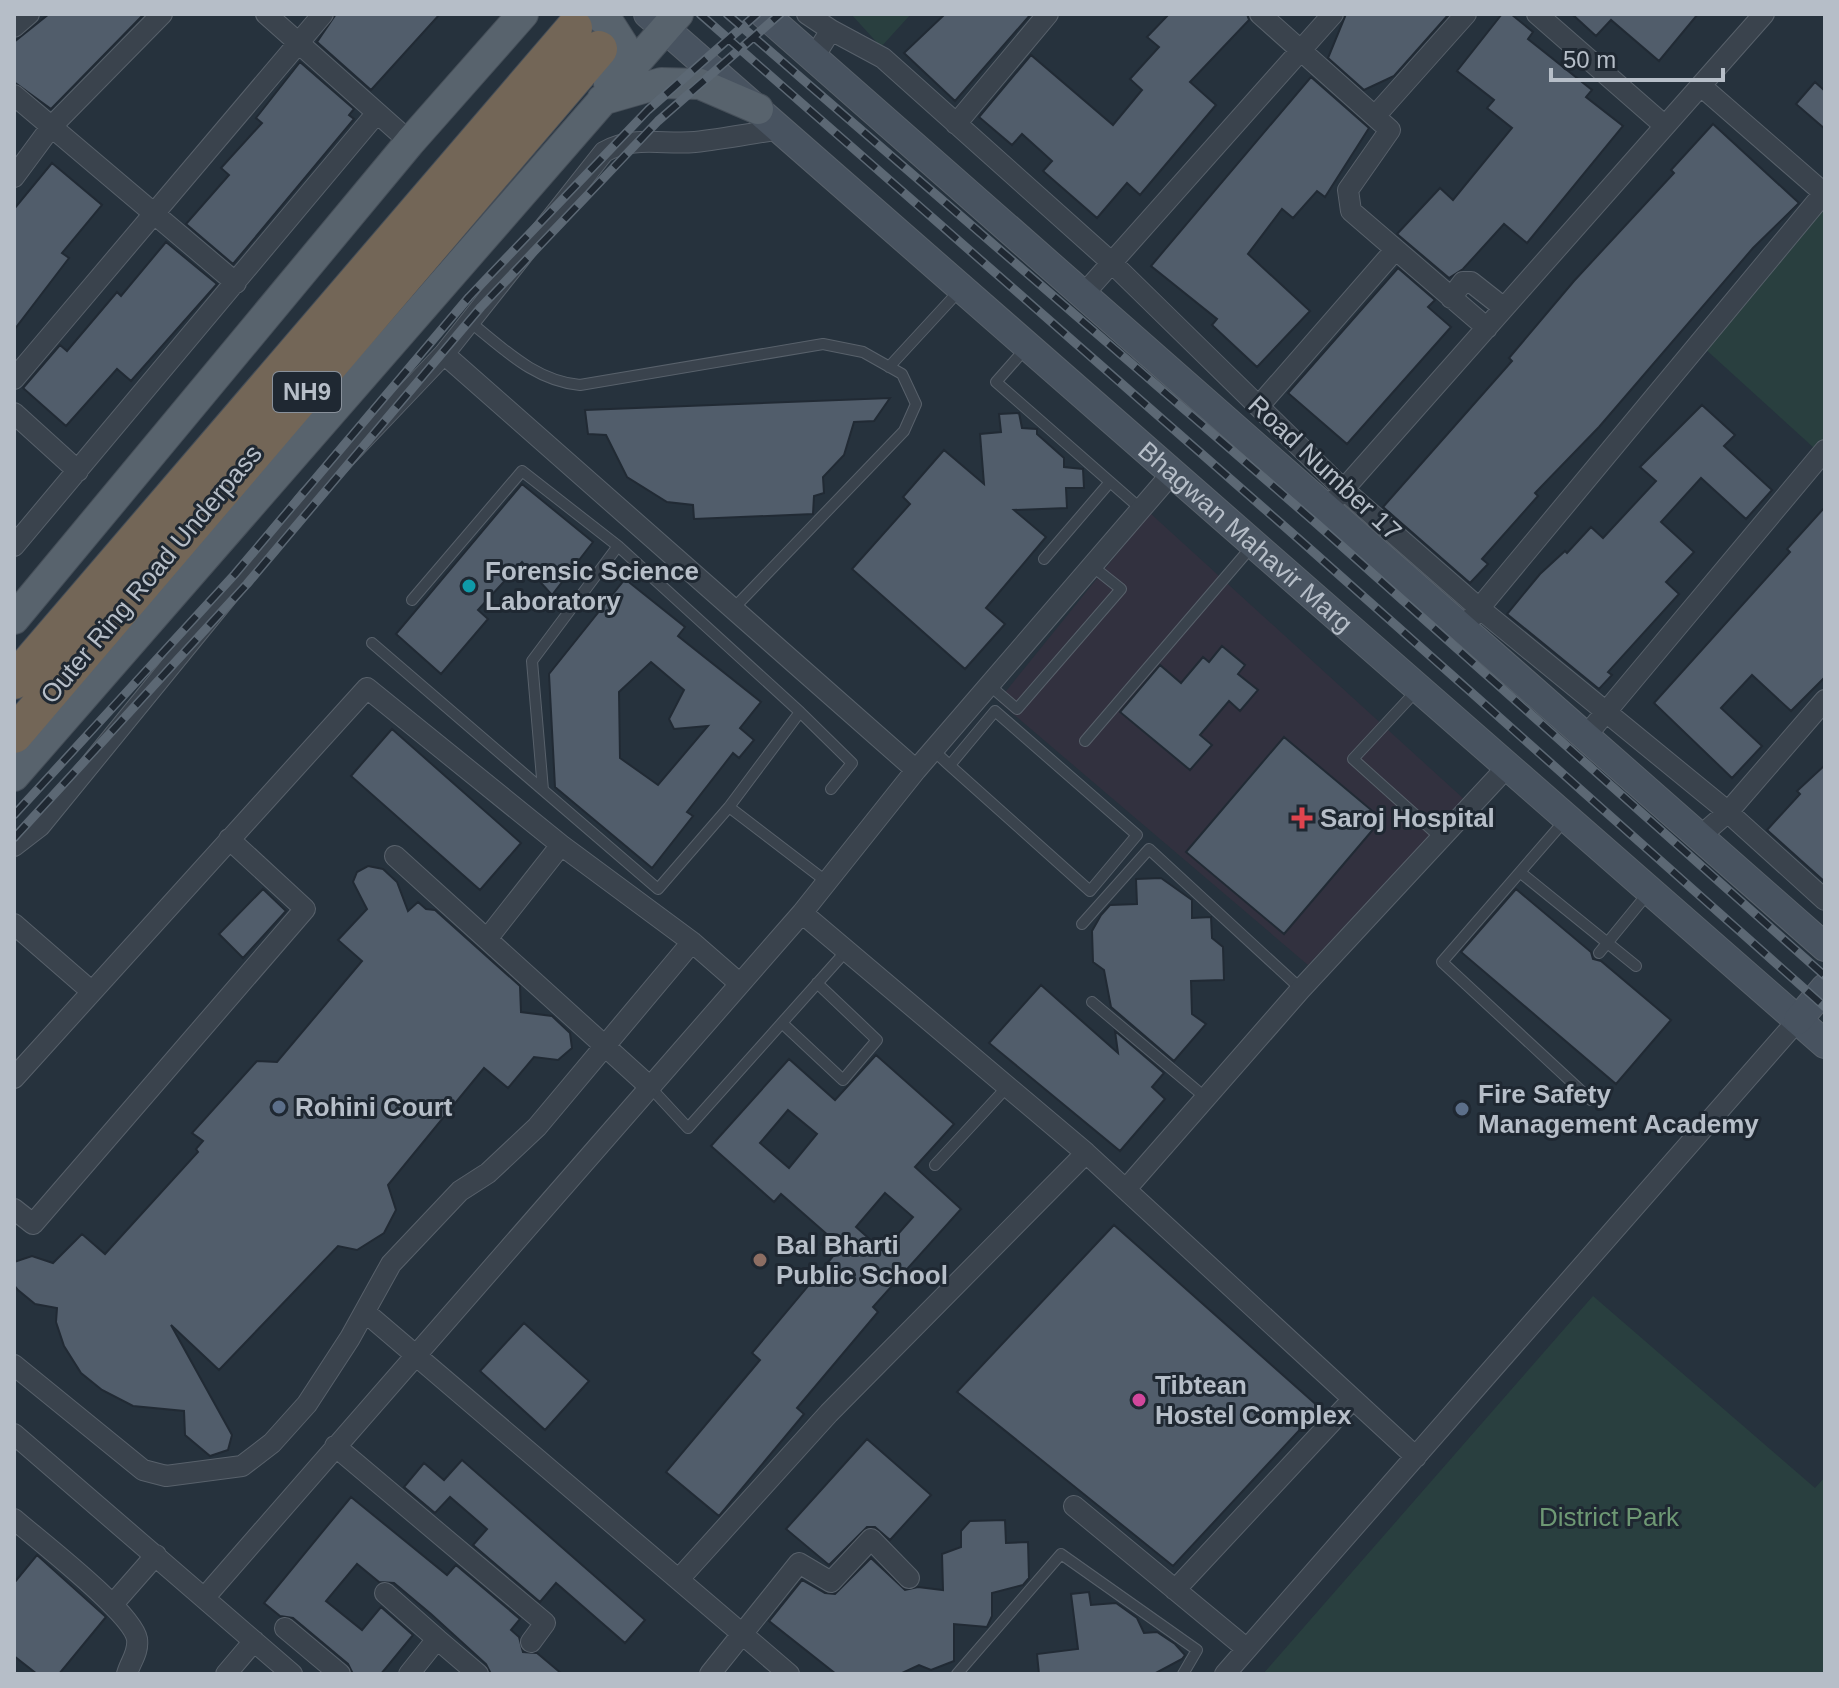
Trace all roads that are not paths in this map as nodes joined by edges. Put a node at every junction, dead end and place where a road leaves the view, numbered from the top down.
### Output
1 (29, 14) edge
2 (162, 14) edge
3 (266, 14) edge
4 (323, 14) edge
5 (523, 14) edge
6 (764, 14) edge
7 (807, 14) edge
8 (1048, 14) edge
9 (1260, 14) edge
10 (1333, 14) edge
11 (1466, 14) edge
12 (1537, 14) edge
13 (1764, 14) edge
14 (664, 19) edge
15 (578, 26) edge
16 (14, 27) edge
17 (831, 30) junction
18 (298, 41) junction
19 (1301, 50) junction
20 (814, 57) junction
21 (1701, 86) junction
22 (14, 95) edge
23 (602, 100) junction
24 (758, 109) junction
25 (376, 114) junction
26 (1376, 115) junction
27 (956, 124) junction
28 (1665, 126) junction
29 (51, 127) junction
30 (782, 129) junction
31 (410, 142) junction
32 (14, 177) edge
33 (1824, 194) edge
34 (155, 215) junction
35 (1395, 250) junction
36 (1111, 262) junction
37 (236, 283) junction
38 (963, 287) junction
39 (1082, 296) junction
40 (1451, 298) junction
41 (283, 299) junction
42 (1504, 308) junction
43 (470, 322) junction
44 (1487, 328) junction
45 (1029, 345) junction
46 (444, 354) junction
47 (889, 367) junction
48 (14, 379) edge
49 (1259, 406) junction
50 (14, 413) edge
51 (1825, 450) edge
52 (78, 471) junction
53 (1173, 472) junction
54 (1110, 482) junction
55 (1335, 500) junction
56 (1141, 509) junction
57 (1255, 543) junction
58 (14, 546) edge
59 (618, 546) junction
60 (1044, 559) dead end
61 (1092, 566) junction
62 (412, 600) dead end
63 (733, 609) junction
64 (14, 619) edge
65 (1470, 619) junction
66 (372, 643) dead end
67 (14, 681) edge
68 (989, 685) junction
69 (1419, 688) junction
70 (1825, 700) edge
71 (1605, 708) junction
72 (800, 712) junction
73 (14, 735) edge
74 (1585, 737) junction
75 (1085, 741) dead end
76 (933, 750) junction
77 (950, 765) junction
78 (1508, 766) junction
79 (916, 770) junction
80 (14, 776) edge
81 (831, 789) dead end
82 (543, 790) junction
83 (729, 807) junction
84 (1728, 812) junction
85 (1568, 818) junction
86 (1441, 838) junction
87 (1698, 838) junction
88 (229, 839) junction
89 (561, 845) junction
90 (14, 846) edge
91 (395, 856) dead end
92 (1521, 873) junction
93 (827, 882) junction
94 (1650, 890) junction
95 (1825, 900) edge
96 (802, 913) junction
97 (14, 924) edge
98 (1082, 924) dead end
99 (487, 939) junction
100 (692, 942) junction
101 (1608, 943) junction
102 (1825, 947) edge
103 (847, 950) junction
104 (1599, 953) dead end
105 (1636, 966) dead end
106 (739, 983) junction
107 (817, 983) junction
108 (1825, 988) edge
109 (1301, 989) junction
110 (91, 991) junction
111 (1092, 1002) dead end
112 (1798, 1020) junction
113 (782, 1023) junction
114 (1535, 1028) dead end
115 (1527, 1038) junction
116 (1825, 1044) edge
117 (607, 1048) junction
118 (14, 1078) edge
119 (649, 1086) junction
120 (1007, 1087) junction
121 (1206, 1098) junction
122 (1591, 1100) dead end
123 (1086, 1153) junction
124 (935, 1165) dead end
125 (1126, 1189) junction
126 (14, 1209) edge
127 (365, 1312) junction
128 (415, 1353) junction
129 (14, 1365) edge
130 (1353, 1399) junction
131 (14, 1434) edge
132 (335, 1446) junction
133 (1416, 1457) junction
134 (1074, 1506) dead end
135 (14, 1519) edge
136 (156, 1555) junction
137 (909, 1578) dead end
138 (679, 1579) junction
139 (1175, 1590) junction
140 (385, 1593) dead end
141 (205, 1597) junction
142 (113, 1604) junction
143 (285, 1628) dead end
144 (741, 1633) junction
145 (437, 1639) junction
146 (254, 1641) junction
147 (531, 1642) dead end
148 (1247, 1649) junction
149 (722, 1670) edge
150 (127, 1674) edge
151 (226, 1674) edge
152 (292, 1674) edge
153 (340, 1674) edge
154 (409, 1674) edge
155 (478, 1674) edge
156 (789, 1674) edge
157 (957, 1674) edge
158 (1185, 1674) edge
159 (1225, 1674) edge

1 - 16 street
2 - 29 street
3 - 18 street
4 - 18 street
5 - 31 main road
6 - 20 main road
7 - 17 street, Road Number 17
8 - 27 street
9 - 19 street
10 - 19 street
11 - 26 street
12 - 28 street
13 - 21 street
14 - 23 main road
14 - 24 main road, Bhagwan Mahavir Marg
15 - 23 main road
15 - 41 main road
15 - 67 highway, Outer Ring Road Underpass / NH9
15 - 73 highway, Outer Ring Road Underpass / NH9
17 - 20 street
17 - 27 street, Road Number 17
18 - 25 street
18 - 34 street
19 - 26 street
19 - 36 street
20 - 39 main road
21 - 28 street
21 - 33 street
22 - 29 street
23 - 24 main road
23 - 80 main road
24 - 30 main road, Bhagwan Mahavir Marg
25 - 31 street
25 - 37 street
26 - 35 street
27 - 36 street, Road Number 17
28 - 42 street
29 - 32 street
29 - 34 street
30 - 38 main road, Bhagwan Mahavir Marg
30 - 43 street
31 - 41 main road
33 - 65 street
34 - 37 street
34 - 48 street
35 - 40 street
35 - 49 street
36 - 39 street
36 - 49 street, Road Number 17
37 - 52 street
38 - 45 main road, Bhagwan Mahavir Marg
38 - 47 lane
39 - 55 main road
40 - 42 street
40 - 44 street
41 - 64 main road
42 - 44 street
43 - 46 street
43 - 47 lane
44 - 55 street
45 - 53 main road, Bhagwan Mahavir Marg
45 - 54 lane
46 - 63 street
46 - 90 street
47 - 63 lane
49 - 55 street, Road Number 17
50 - 52 street
51 - 71 street
52 - 58 street
53 - 56 street
53 - 57 main road, Bhagwan Mahavir Marg
54 - 56 lane
54 - 60 lane
55 - 65 main road
56 - 61 street
57 - 69 main road, Bhagwan Mahavir Marg
57 - 75 lane
59 - 62 lane
59 - 72 lane
59 - 82 lane
61 - 68 street
61 - 68 lane
63 - 79 street
65 - 71 street
65 - 74 main road
66 - 82 lane
68 - 76 street
69 - 78 main road, Bhagwan Mahavir Marg
69 - 86 lane
70 - 84 street
71 - 74 street
71 - 84 street
72 - 81 lane
72 - 83 lane
74 - 87 main road
76 - 77 lane
76 - 79 street
77 - 77 lane
78 - 85 main road, Bhagwan Mahavir Marg
78 - 86 street
79 - 93 street
82 - 83 lane
83 - 93 lane
84 - 87 street
84 - 95 street
85 - 92 lane
85 - 94 main road, Bhagwan Mahavir Marg
86 - 109 street
87 - 102 main road
88 - 89 street
88 - 110 street
88 - 126 street
89 - 99 street
89 - 100 street
91 - 99 street
92 - 101 lane
92 - 115 lane
93 - 96 street
94 - 101 lane
94 - 112 main road, Bhagwan Mahavir Marg
96 - 103 street
96 - 106 street
97 - 110 street
98 - 109 lane
99 - 117 street
100 - 106 street
100 - 117 street
101 - 104 lane
101 - 105 lane
103 - 107 lane
103 - 120 street
106 - 119 street
107 - 113 lane
107 - 113 lane
108 - 112 main road
109 - 121 street
110 - 118 street
111 - 121 lane
112 - 116 main road, Bhagwan Mahavir Marg
112 - 133 street
113 - 119 lane
114 - 115 lane
115 - 122 lane
117 - 119 street
117 - 127 street
119 - 128 street
120 - 123 street
120 - 124 lane
121 - 125 street
123 - 125 street
123 - 138 street
125 - 130 street
127 - 128 street
127 - 129 street
128 - 132 street
128 - 138 street
130 - 133 street
130 - 139 street
131 - 136 street
132 - 141 street
132 - 147 street
133 - 148 street
134 - 139 street
135 - 142 street
136 - 141 street
136 - 142 street
137 - 144 street
138 - 144 street
139 - 148 street
140 - 145 street
141 - 146 street
142 - 150 street
143 - 153 street
144 - 149 street
144 - 156 street
145 - 154 street
145 - 155 street
146 - 151 street
146 - 152 street
148 - 159 street
157 - 158 lane

